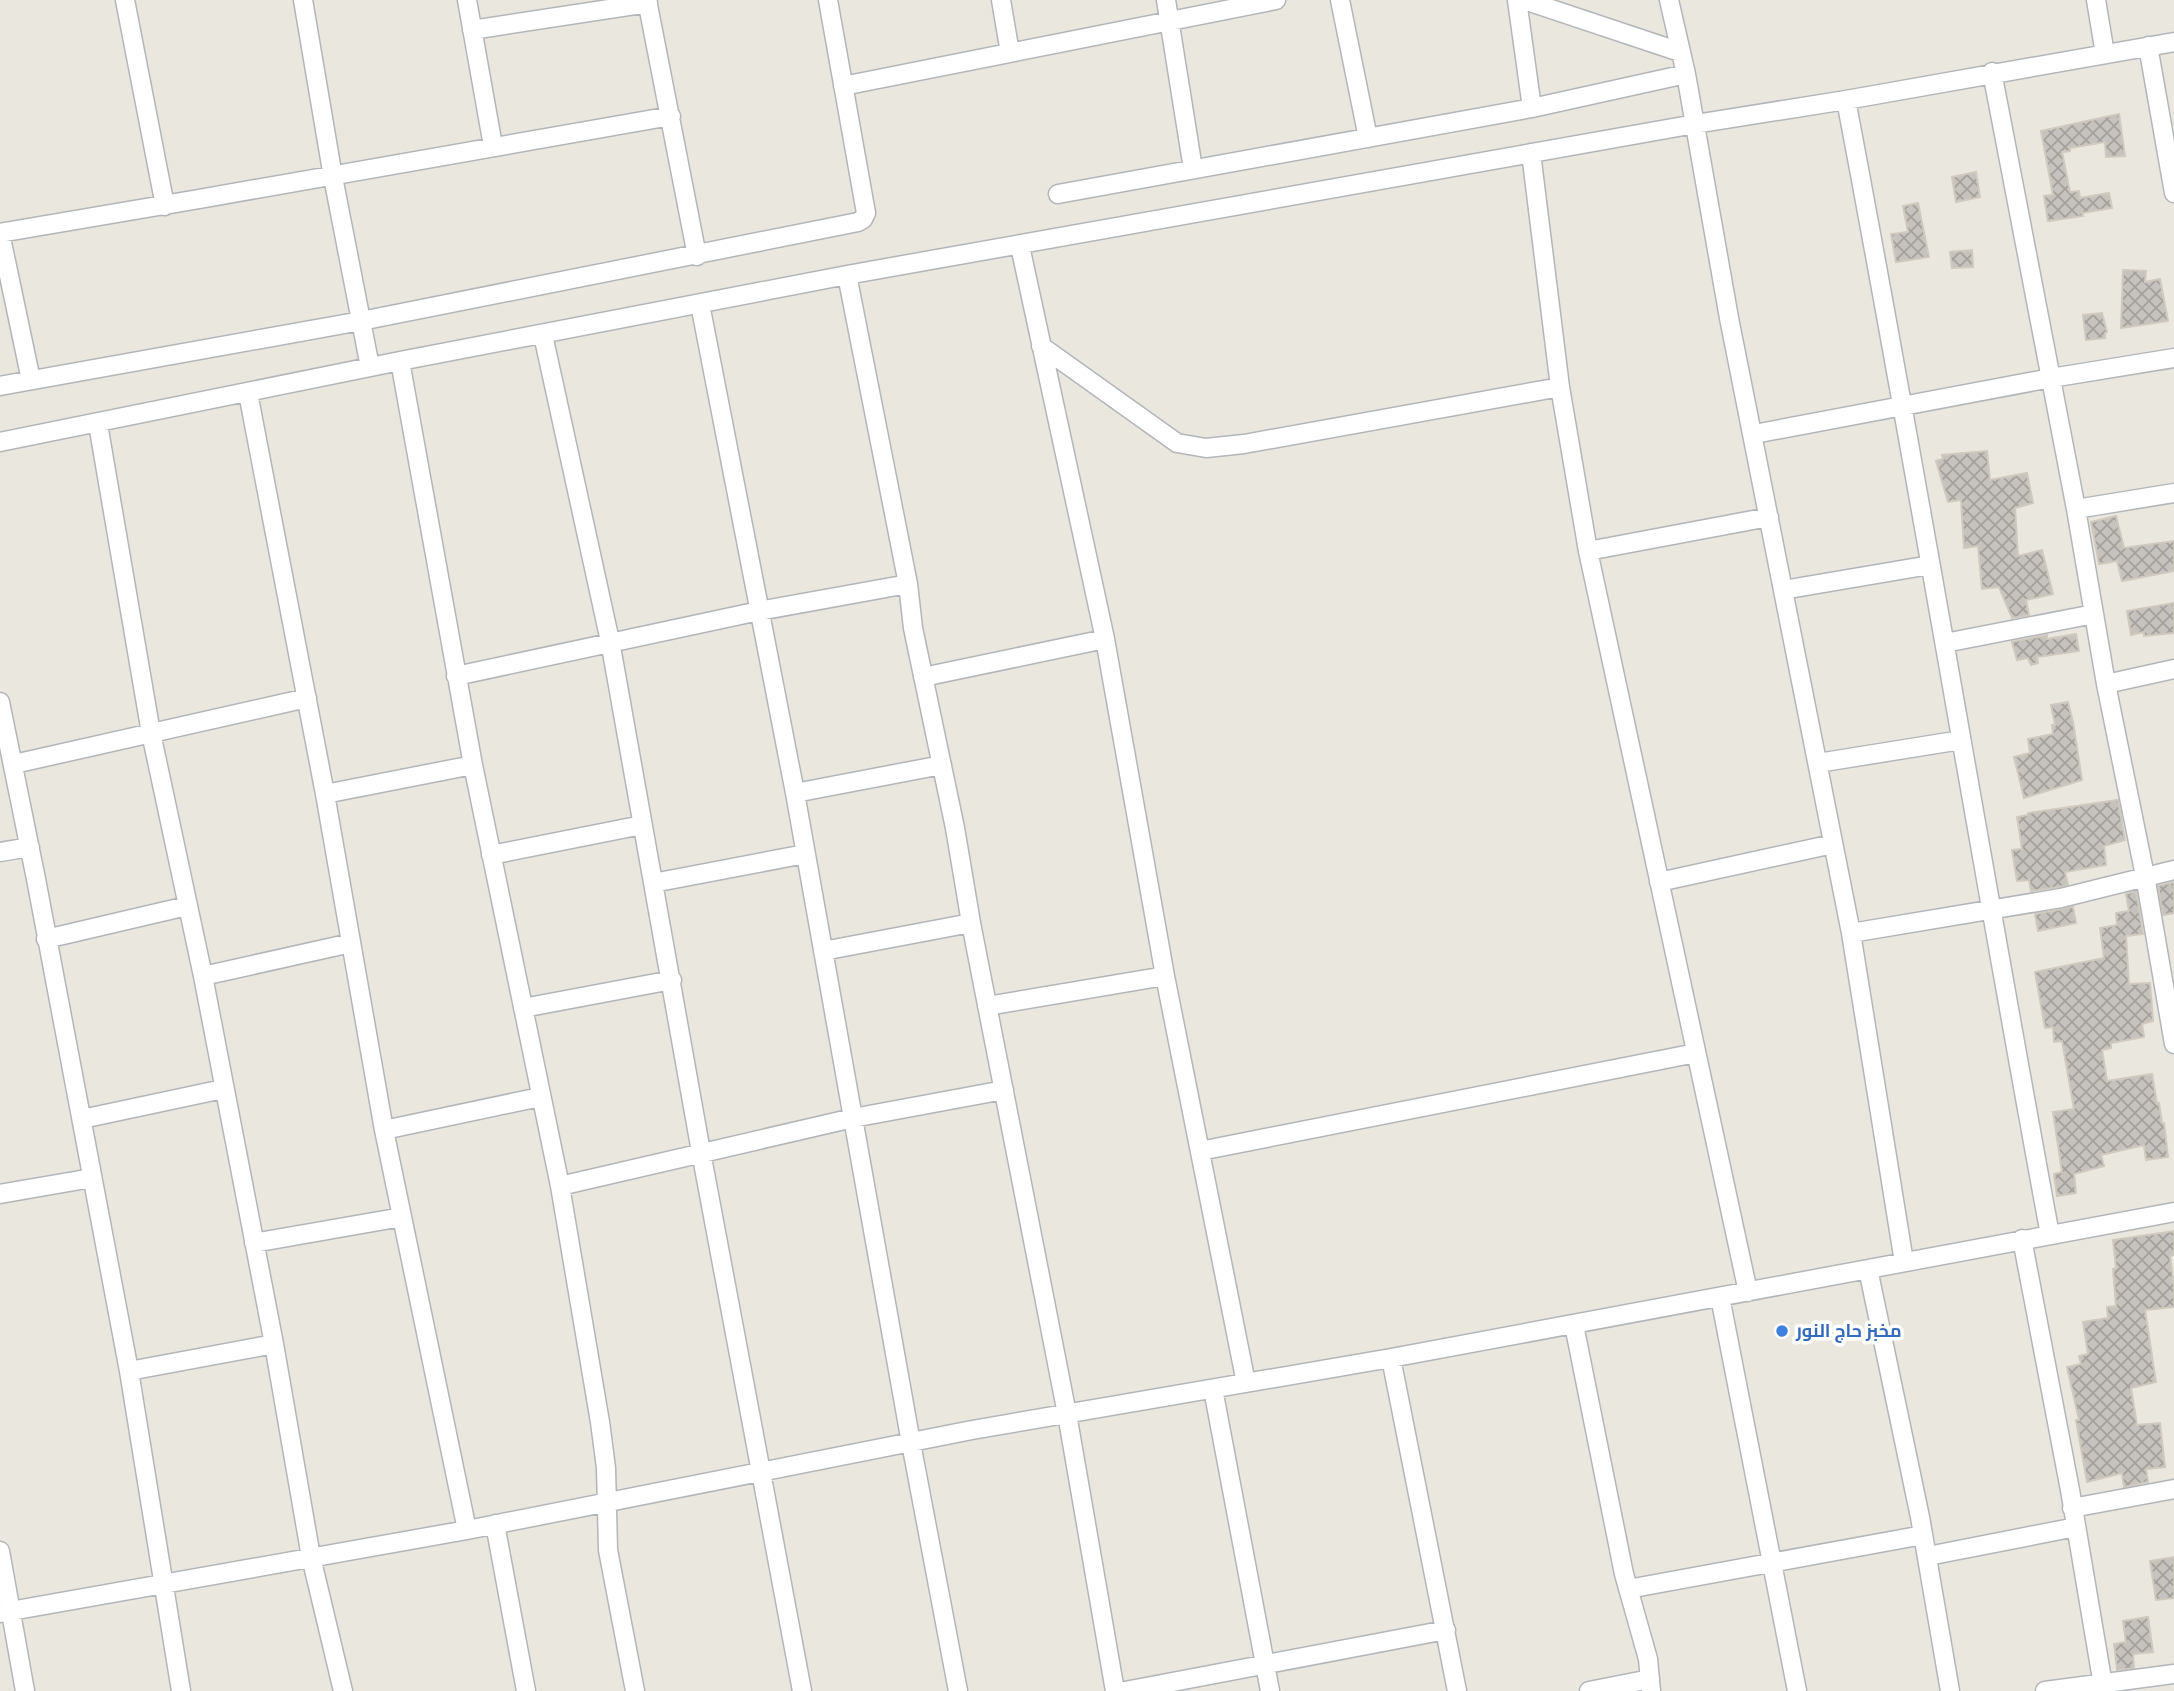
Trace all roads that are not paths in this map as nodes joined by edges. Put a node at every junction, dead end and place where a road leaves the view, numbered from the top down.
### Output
1 (125, 0) edge
2 (303, 0) edge
3 (467, 0) edge
4 (828, 0) edge
5 (1001, 0) edge
6 (1166, 0) edge
7 (1276, 0) edge
8 (1340, 0) edge
9 (1517, 0) edge
10 (1524, 0) edge
11 (1669, 0) edge
12 (2096, 0) edge
13 (648, 1) edge
14 (1170, 21) junction
15 (472, 30) junction
16 (2174, 41) edge
17 (2148, 46) junction
18 (1680, 52) junction
19 (1010, 53) junction
20 (2105, 54) junction
21 (1992, 72) junction
22 (1686, 74) junction
23 (843, 86) junction
24 (1846, 100) junction
25 (1532, 108) junction
26 (671, 116) junction
27 (1695, 124) junction
28 (1368, 138) junction
29 (493, 146) junction
30 (1531, 153) junction
31 (1193, 170) junction
32 (333, 177) junction
33 (2174, 193) edge
34 (1058, 194) dead end
35 (165, 206) junction
36 (0, 233) edge
37 (1020, 246) junction
38 (697, 256) junction
39 (847, 275) junction
40 (699, 304) junction
41 (361, 321) junction
42 (543, 334) junction
43 (1041, 346) junction
44 (2174, 358) edge
45 (400, 361) junction
46 (370, 367) junction
47 (2051, 378) junction
48 (31, 380) junction
49 (0, 386) edge
50 (1560, 387) junction
51 (248, 393) junction
52 (1904, 405) junction
53 (98, 424) junction
54 (1754, 434) junction
55 (0, 442) edge
56 (2174, 492) edge
57 (2076, 509) junction
58 (1769, 517) junction
59 (1588, 551) junction
60 (1930, 565) junction
61 (908, 584) junction
62 (1783, 590) junction
63 (759, 611) junction
64 (2094, 614) junction
65 (1105, 639) junction
66 (610, 641) junction
67 (1945, 643) junction
68 (2174, 669) edge
69 (456, 676) junction
70 (923, 677) junction
71 (2106, 684) junction
72 (307, 698) junction
73 (0, 702) edge
74 (151, 733) junction
75 (1961, 740) junction
76 (1818, 763) junction
77 (14, 764) junction
78 (473, 765) junction
79 (942, 765) junction
80 (325, 793) junction
81 (795, 793) junction
82 (642, 825) junction
83 (1833, 844) junction
84 (30, 847) junction
85 (0, 852) edge
86 (805, 854) junction
87 (491, 855) junction
88 (2174, 870) edge
89 (2144, 876) junction
90 (1659, 882) junction
91 (653, 883) junction
92 (187, 906) junction
93 (1990, 911) junction
94 (971, 923) junction
95 (1851, 933) junction
96 (46, 939) junction
97 (351, 943) junction
98 (823, 951) junction
99 (203, 976) junction
100 (1165, 976) junction
101 (672, 980) junction
102 (987, 1006) junction
103 (523, 1008) junction
104 (2174, 1044) edge
105 (1696, 1053) junction
106 (223, 1089) junction
107 (1004, 1090) junction
108 (540, 1097) junction
109 (853, 1118) junction
110 (82, 1119) junction
111 (384, 1130) junction
112 (1200, 1151) junction
113 (701, 1152) junction
114 (92, 1178) junction
115 (560, 1186) junction
116 (0, 1194) edge
117 (2174, 1212) edge
118 (402, 1217) junction
119 (2050, 1235) junction
120 (2022, 1240) junction
121 (254, 1243) junction
122 (1904, 1262) junction
123 (1868, 1269) junction
124 (1748, 1292) junction
125 (1720, 1297) junction
126 (1574, 1325) junction
127 (274, 1344) junction
128 (1391, 1358) junction
129 (129, 1370) junction
130 (1246, 1383) junction
131 (1213, 1389) junction
132 (1067, 1414) junction
133 (911, 1443) junction
134 (761, 1471) junction
135 (2174, 1489) edge
136 (605, 1502) junction
137 (2072, 1508) junction
138 (495, 1524) junction
139 (2076, 1527) junction
140 (467, 1530) junction
141 (1923, 1535) junction
142 (0, 1551) edge
143 (1927, 1556) junction
144 (312, 1557) junction
145 (1774, 1563) junction
146 (163, 1583) junction
147 (1628, 1589) junction
148 (6, 1612) edge
149 (1446, 1630) junction
150 (1265, 1664) junction
151 (2174, 1674) edge
152 (1650, 1685) edge
153 (2103, 1687) edge
154 (26, 1691) edge
155 (181, 1691) edge
156 (343, 1691) edge
157 (526, 1691) edge
158 (635, 1691) edge
159 (802, 1691) edge
160 (958, 1691) edge
161 (1115, 1691) edge
162 (1125, 1691) edge
163 (1270, 1691) edge
164 (1457, 1691) edge
165 (1589, 1691) edge
166 (1797, 1691) edge
167 (1950, 1691) edge
168 (2045, 1691) edge

1 - 35 street
2 - 32 street
3 - 15 street
4 - 23 street
5 - 19 street
6 - 14 street
7 - 14 street
8 - 28 street
9 - 25 street
10 - 18 street
11 - 18 street
12 - 20 street
13 - 15 street
13 - 26 street
14 - 19 street
14 - 31 street
15 - 29 street
16 - 17 street
17 - 20 street
17 - 33 street
18 - 22 street
19 - 23 street
20 - 21 street
21 - 24 street
21 - 47 street
22 - 25 street
22 - 27 street
23 - 38 street
24 - 27 street
24 - 52 street
25 - 28 street
26 - 29 street
26 - 38 street
27 - 30 street
27 - 54 street
28 - 31 street
29 - 32 street
30 - 37 street
30 - 50 street
31 - 34 street
32 - 35 street
32 - 41 street
35 - 36 street
36 - 48 street
37 - 39 street
37 - 43 street
38 - 41 street
39 - 40 street
39 - 61 street
40 - 42 street
40 - 63 street
41 - 46 street
41 - 48 street
42 - 45 street
42 - 66 street
43 - 50 street
43 - 65 street
44 - 47 street
45 - 46 street
45 - 69 street
46 - 51 street
47 - 52 street
47 - 57 street
48 - 49 street
50 - 59 street
51 - 53 street
51 - 72 street
52 - 54 street
52 - 60 street
53 - 55 street
53 - 74 street
54 - 58 street
56 - 57 street
57 - 64 street
58 - 59 street
58 - 62 street
59 - 90 street
60 - 62 street
60 - 67 street
61 - 63 street
61 - 70 street
62 - 76 street
63 - 66 street
63 - 81 street
64 - 67 street
64 - 71 street
65 - 70 street
65 - 100 street
66 - 69 street
66 - 82 street
67 - 75 street
68 - 71 street
69 - 78 street
70 - 79 street
71 - 89 street
72 - 74 street
72 - 80 street
73 - 77 street
74 - 77 street
74 - 92 street
75 - 76 street
75 - 93 street
76 - 83 street
77 - 84 street
78 - 80 street
78 - 87 street
79 - 81 street
79 - 94 street
80 - 97 street
81 - 86 street
82 - 87 street
82 - 91 street
83 - 90 street
83 - 95 street
84 - 85 street
84 - 96 street
86 - 91 street
86 - 98 street
87 - 103 street
88 - 89 street
89 - 93 street
89 - 104 street
90 - 105 street
91 - 101 street
92 - 96 street
92 - 99 street
93 - 95 street
93 - 119 street
94 - 98 street
94 - 102 street
95 - 122 street
96 - 110 street
97 - 99 street
97 - 111 street
98 - 109 street
99 - 106 street
100 - 102 street
100 - 112 street
101 - 103 street
101 - 113 street
102 - 107 street
103 - 108 street
105 - 112 street
105 - 124 street
106 - 110 street
106 - 121 street
107 - 109 street
107 - 132 street
108 - 111 street
108 - 115 street
109 - 113 street
109 - 133 street
110 - 114 street
111 - 118 street
112 - 130 street
113 - 115 street
113 - 134 street
114 - 116 street
114 - 129 street
115 - 136 street
117 - 119 street
118 - 121 street
118 - 140 street
119 - 120 street
120 - 122 street
120 - 137 street
121 - 127 street
122 - 123 street
123 - 124 street
123 - 141 street
124 - 125 street
125 - 126 street
125 - 145 street
126 - 128 street
126 - 147 street
127 - 129 street
127 - 144 street
128 - 130 street
128 - 149 street
129 - 146 street
130 - 131 street
131 - 132 street
131 - 150 street
132 - 133 street
132 - 161 street
133 - 134 street
133 - 160 street
134 - 136 street
134 - 159 street
135 - 137 street
136 - 138 street
136 - 158 street
137 - 139 street
138 - 140 street
138 - 157 street
139 - 143 street
139 - 153 street
140 - 144 street
141 - 143 street
141 - 145 street
142 - 148 street
143 - 167 street
144 - 146 street
144 - 156 street
145 - 147 street
145 - 166 street
146 - 148 street
146 - 155 street
147 - 152 street
148 - 154 street
149 - 150 street
149 - 164 street
150 - 162 street
150 - 163 street
151 - 153 street
152 - 165 street
153 - 168 street

